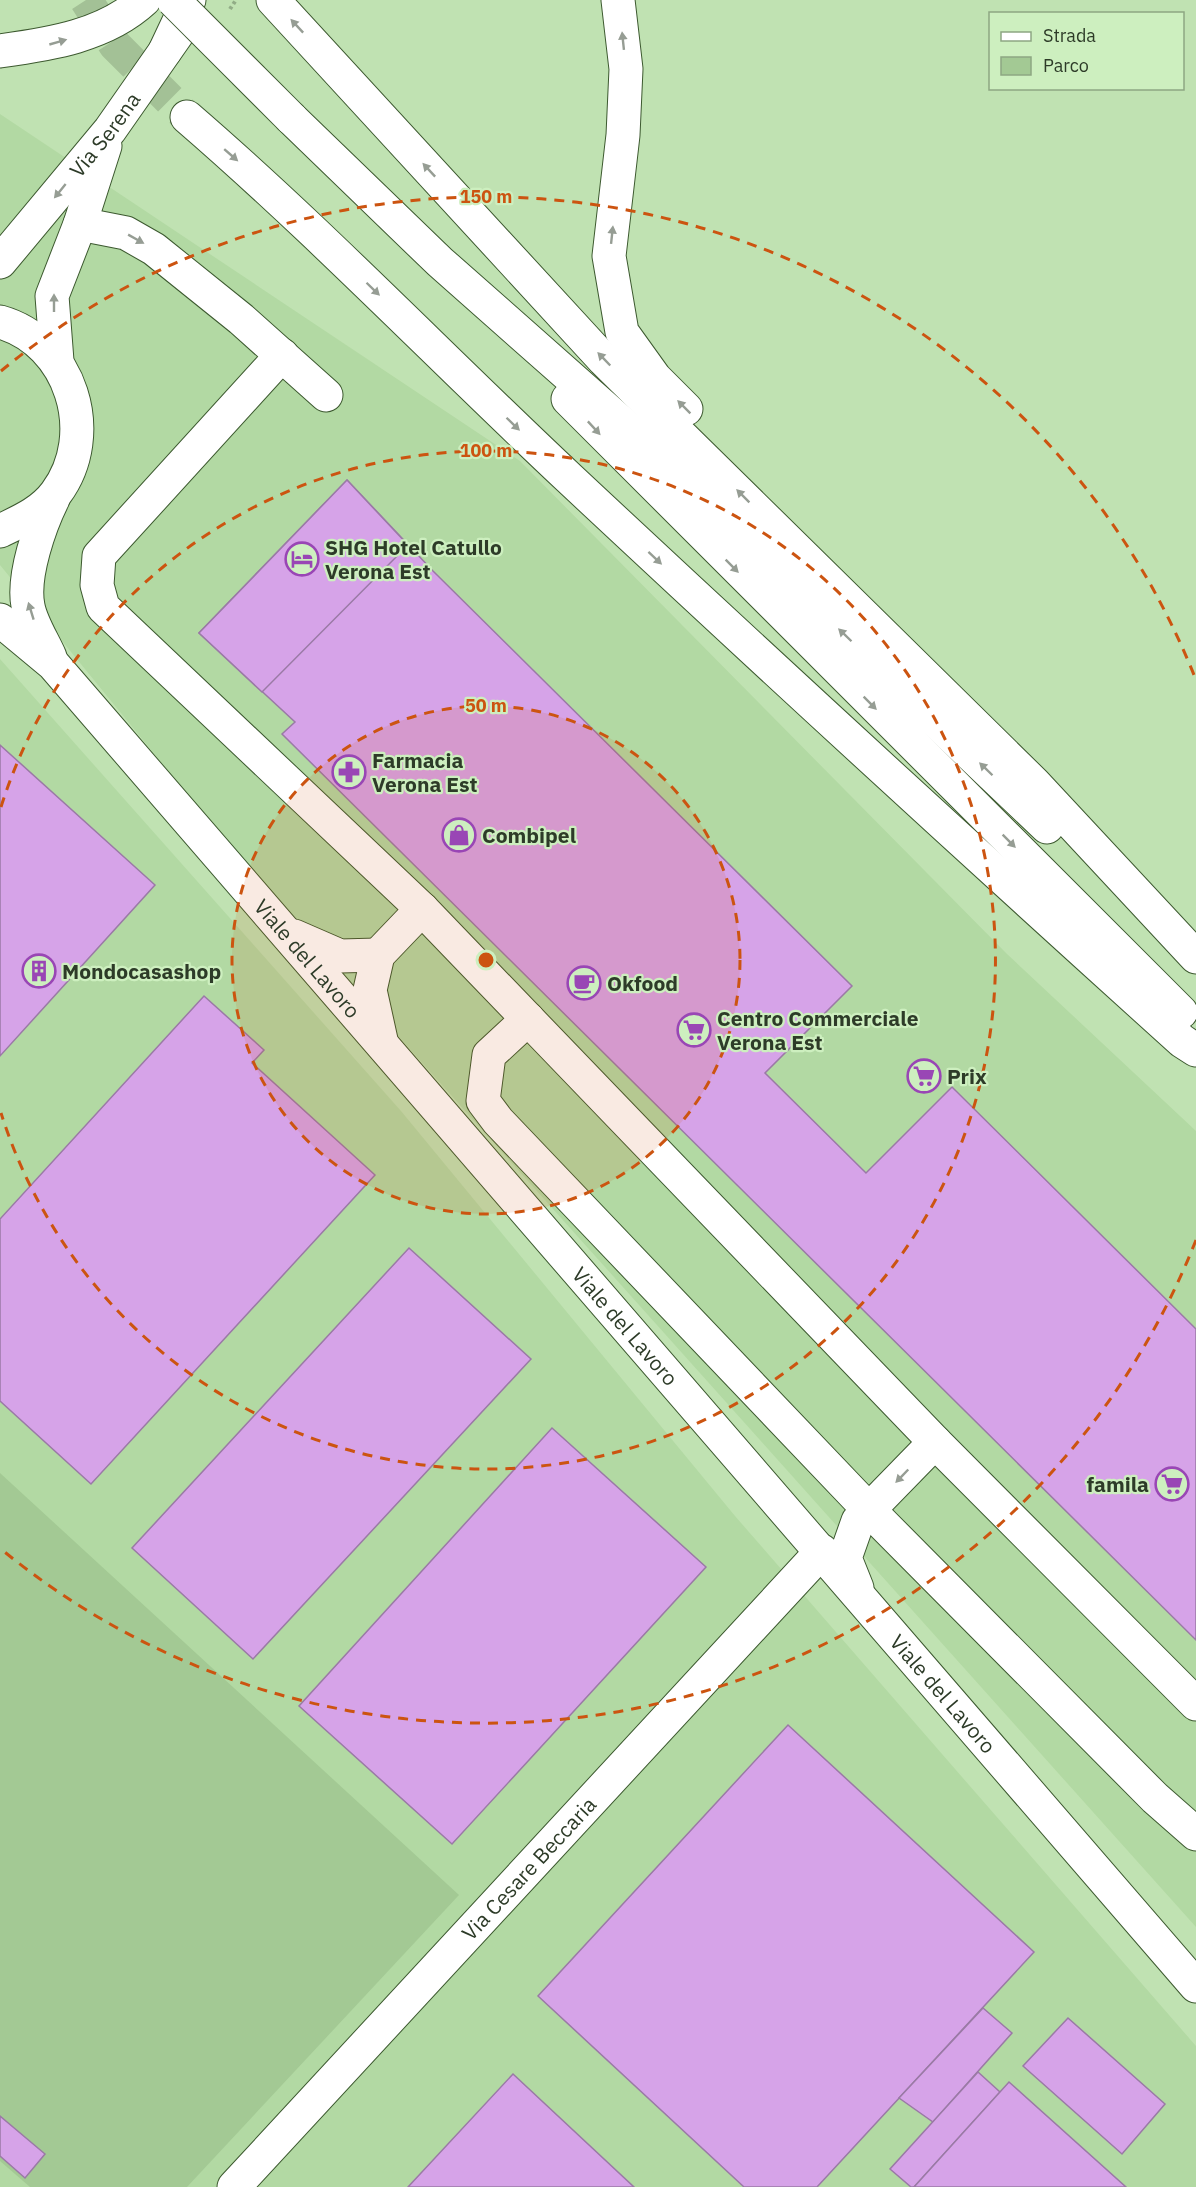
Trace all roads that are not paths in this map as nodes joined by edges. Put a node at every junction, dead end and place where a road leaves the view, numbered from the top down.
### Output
1 (144, 0) edge
2 (173, 0) edge
3 (189, 0) edge
4 (201, 0) edge
5 (273, 0) edge
6 (618, 0) edge
7 (0, 51) edge
8 (165, 51) junction
9 (187, 117) tunnel mouth
10 (110, 130) junction
11 (80, 224) junction
12 (0, 262) edge
13 (440, 262) junction
14 (0, 322) edge
15 (282, 355) junction
16 (57, 361) junction
17 (326, 395) dead end
18 (56, 493) junction
19 (0, 531) edge
20 (0, 620) edge
21 (53, 664) junction
22 (422, 909) junction
23 (286, 933) junction
24 (378, 955) junction
25 (1196, 957) edge
26 (1196, 969) edge
27 (528, 1019) junction
28 (1196, 1027) edge
29 (381, 1042) junction
30 (1196, 1050) edge
31 (935, 1442) junction
32 (783, 1506) junction
33 (864, 1515) junction
34 (822, 1551) junction
35 (859, 1594) junction
36 (1196, 1704) edge
37 (1196, 1834) edge
38 (1151, 1935) junction
39 (1196, 1956) edge
40 (1196, 1986) edge
41 (234, 2187) edge

7 -> 1 main road
2 - 13 main road, bridge
3 - 8 main road
4 - 8 main road, Via Serena
25 -> 5 main road
25 -> 6 main road
8 - 10 main road, Via Serena
9 -> 30 main road
10 - 11 main road
10 -> 12 main road, Via Serena
11 -> 15 main road
16 -> 11 main road
26 -> 13 main road
13 -> 28 main road
14 - 16 main road, Viale del Lavoro
15 - 17 main road
15 - 22 main road
16 - 18 main road, Viale del Lavoro
18 - 19 main road, Viale del Lavoro
21 -> 18 main road, Viale del Lavoro
20 - 21 main road, Viale del Lavoro
21 - 23 main road, Viale del Lavoro
22 - 24 main road
22 - 27 main road
23 - 24 main road
23 - 29 main road, Viale del Lavoro
24 - 29 main road
27 - 31 main road
27 - 33 main road
29 - 32 main road, Viale del Lavoro
31 -> 33 main road
31 - 36 main road
32 - 33 main road
32 - 34 main road, Viale del Lavoro
33 - 35 main road
33 - 37 main road
34 - 35 main road, Viale del Lavoro
34 - 41 main road, Via Cesare Beccaria
35 - 38 main road, Viale del Lavoro
38 - 39 main road
38 - 40 main road, Viale del Lavoro

